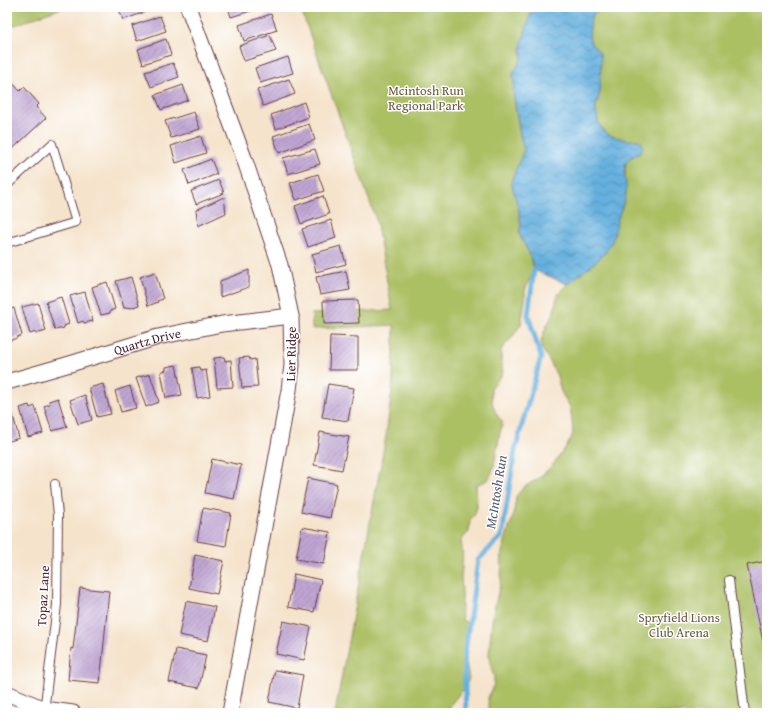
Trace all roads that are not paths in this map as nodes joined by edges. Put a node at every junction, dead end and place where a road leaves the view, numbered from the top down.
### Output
1 (188, 7) edge
2 (7, 185) edge
3 (7, 243) edge
4 (291, 316) junction
5 (7, 382) edge
6 (55, 484) dead end
7 (729, 580) dead end
8 (7, 694) edge
9 (44, 711) edge
10 (73, 713) edge
11 (230, 713) edge
12 (745, 713) edge

1 - 4 street, Lier Ridge
2 - 3 lane
4 - 5 street, Quartz Drive
4 - 11 street, Lier Ridge
6 - 9 lane, Topaz Lane
7 - 12 lane
8 - 9 street
9 - 10 street

